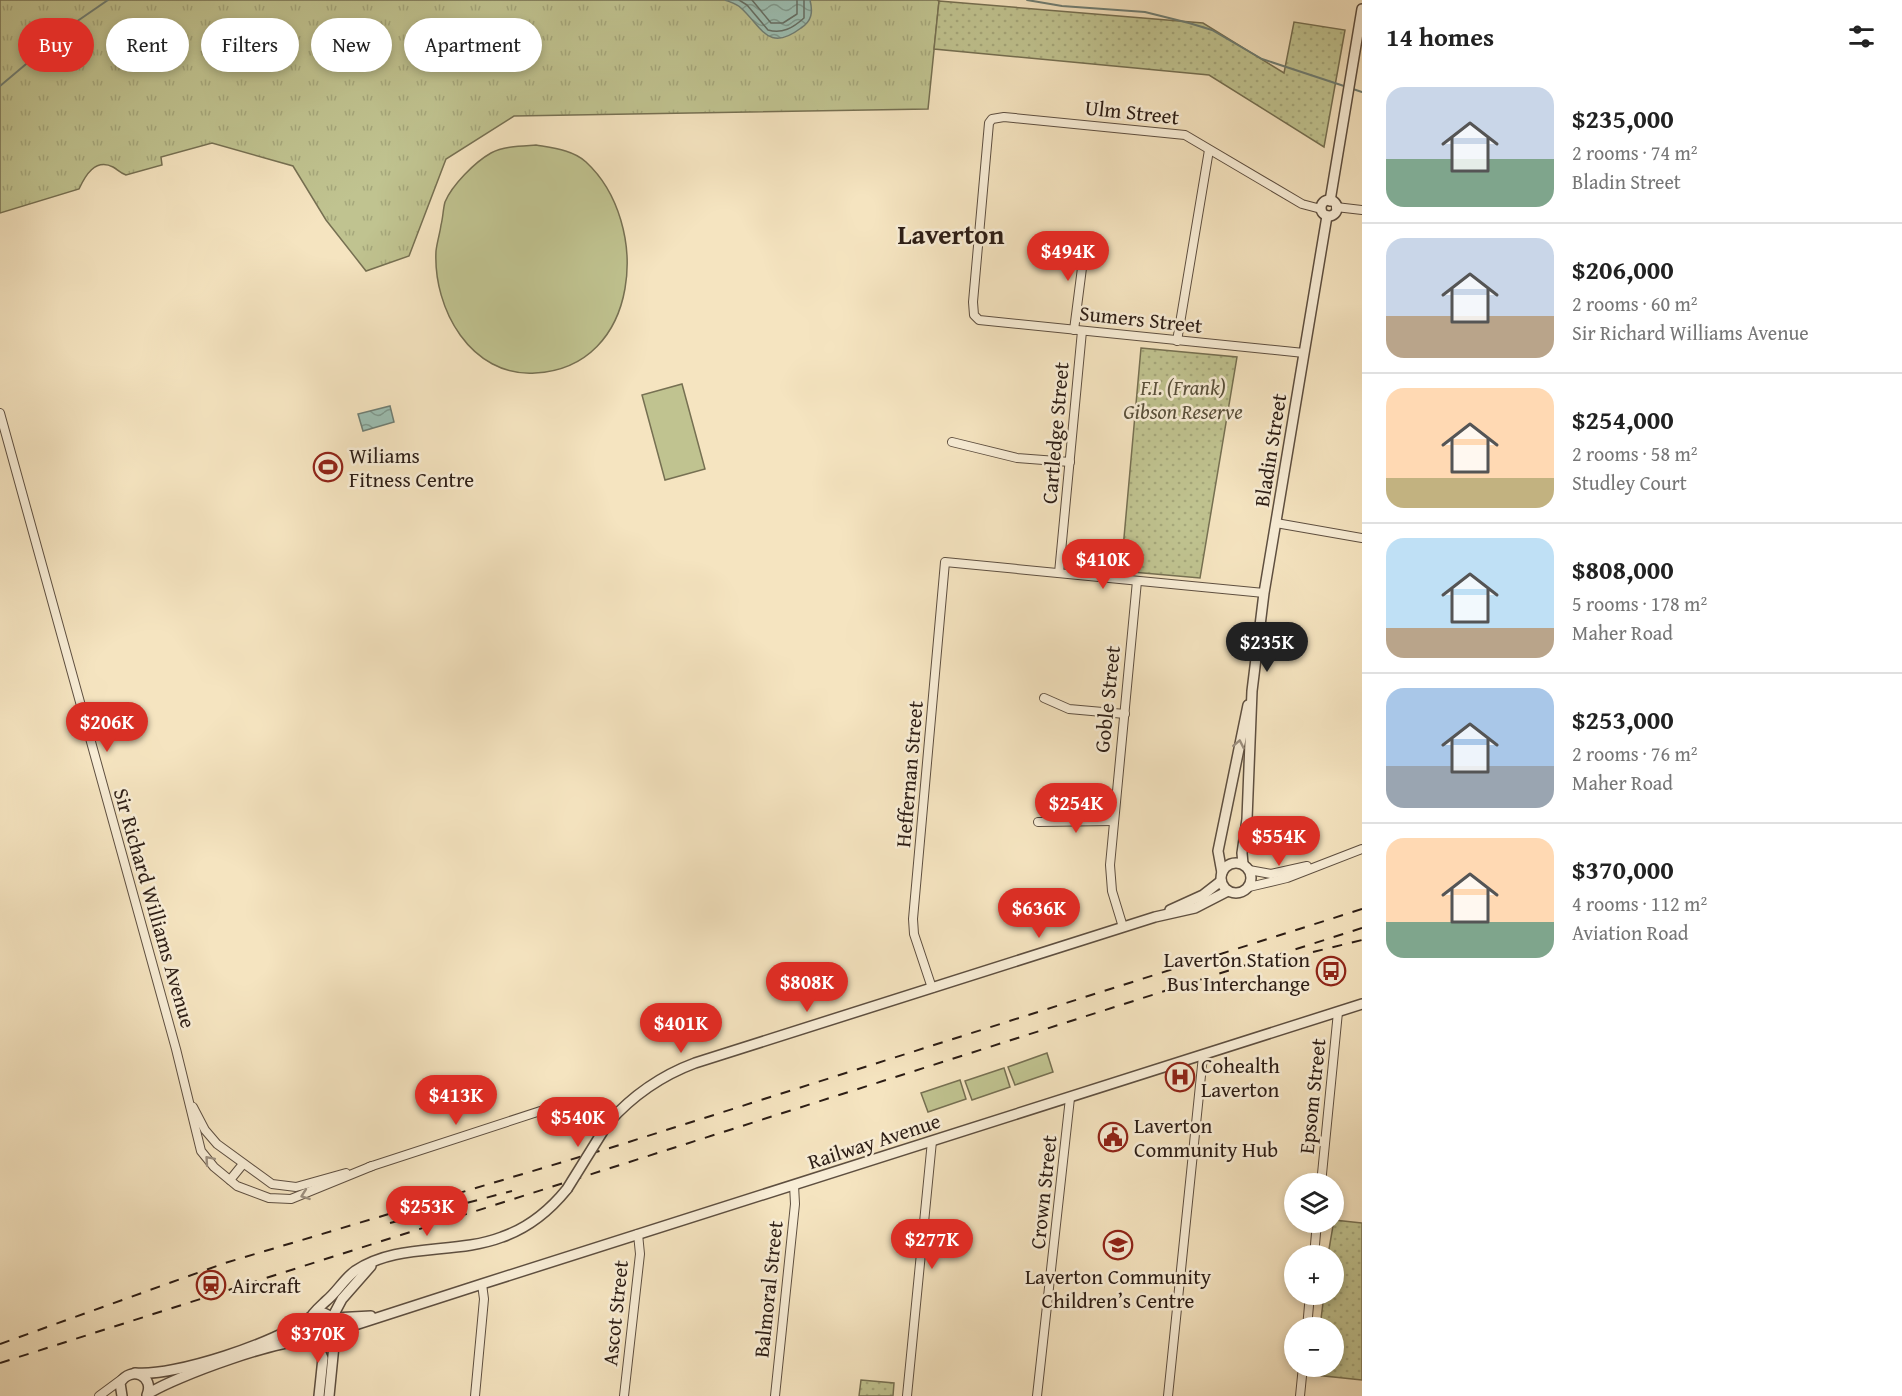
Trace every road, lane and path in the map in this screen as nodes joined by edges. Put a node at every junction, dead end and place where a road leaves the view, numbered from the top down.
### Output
1 (1362, 9) edge
2 (1209, 150) junction
3 (1333, 204) junction
4 (1362, 210) edge
5 (1324, 212) junction
6 (1086, 237) dead end
7 (976, 318) joint
8 (1078, 331) junction
9 (1177, 341) junction
10 (1304, 353) junction
11 (0, 413) edge
12 (952, 442) dead end
13 (1070, 462) junction
14 (1275, 524) junction
15 (1362, 538) edge
16 (1059, 573) junction
17 (1137, 581) junction
18 (1264, 592) junction
19 (1252, 691) junction
20 (1044, 698) dead end
21 (1125, 714) junction
22 (1113, 821) junction
23 (1038, 822) dead end
24 (1362, 849) edge
25 (1320, 864) junction
26 (1246, 867) junction
27 (1221, 877) junction
28 (1249, 887) junction
29 (1228, 891) junction
30 (1155, 917) junction
31 (1123, 927) junction
32 (932, 988) junction
33 (1362, 1004) edge
34 (1338, 1012) junction
35 (1203, 1056) junction
36 (1070, 1098) junction
37 (190, 1100) junction
38 (547, 1109) junction
39 (607, 1124) junction
40 (932, 1141) junction
41 (243, 1164) junction
42 (372, 1166) junction
43 (1322, 1173) edge
44 (230, 1180) junction
45 (794, 1185) junction
46 (638, 1234) junction
47 (375, 1262) junction
48 (482, 1284) junction
49 (397, 1312) junction
50 (334, 1317) junction
51 (310, 1318) junction
52 (335, 1335) junction
53 (315, 1342) junction
54 (135, 1373) junction
55 (124, 1377) junction
56 (1302, 1377) edge
57 (148, 1395) edge
58 (99, 1396) edge
59 (122, 1396) edge
60 (319, 1396) edge
61 (329, 1396) edge
62 (475, 1396) edge
63 (624, 1396) edge
64 (775, 1396) edge
65 (907, 1396) edge
66 (1037, 1396) edge
67 (1168, 1396) edge
68 (1300, 1396) edge

1 - 3 street
2 - 5 street, Ulm Street
2 - 7 street, Ulm Street
2 - 9 street
3 - 4 street
3 - 5 street
5 - 10 street, Bladin Street
6 - 8 street, Cartledge Street
7 - 8 street, Sumers Street
8 - 9 street, Sumers Street
8 - 13 street, Cartledge Street
9 - 10 street, Sumers Street
10 - 14 street, Bladin Street
11 - 37 street, Sir Richard Williams Avenue
12 - 13 street
13 - 16 street, Cartledge Street
14 - 15 street
14 - 18 street, Bladin Street
16 - 17 street
16 - 32 street, Heffernan Street
17 - 18 street
17 - 21 street, Goble Street
18 - 19 street, Bladin Street
19 - 26 street, Bladin Street
27 -> 19 street, Bladin Street
20 - 21 street
21 - 22 street, Goble Street
22 - 23 street
22 - 31 street, Goble Street
24 - 25 street
25 - 26 street
25 - 28 street
26 - 27 street
26 - 28 street
27 - 29 street
27 - 30 street
28 - 29 street
29 - 30 street
30 - 31 street
31 - 32 street
32 - 39 street
33 - 34 street, Railway Avenue
34 - 35 street, Railway Avenue
34 - 43 street, Epsom Street
35 - 36 street, Railway Avenue
35 - 67 street
36 - 40 street, Railway Avenue
36 - 66 street, Crown Street
37 - 41 street, Sir Richard Williams Avenue
44 -> 37 street, Sir Richard Williams Avenue
38 - 39 street, Sir Richard Williams Avenue
38 - 39 street, Sir Richard Williams Avenue
38 - 42 street, Sir Richard Williams Avenue
39 - 47 street, bridge
40 - 45 street, Railway Avenue
40 - 65 street
41 - 42 street, Sir Richard Williams Avenue
41 - 44 street
42 -> 44 street, Sir Richard Williams Avenue
45 - 46 street, Railway Avenue
45 - 64 street, Balmoral Street
46 - 48 street, Railway Avenue
46 - 63 street, Ascot Street
47 - 50 street
47 - 51 street
48 - 49 street, Railway Avenue
48 - 62 street
49 - 50 street, Railway Avenue
49 - 52 street, Railway Avenue
50 - 51 street
50 - 52 street
51 - 53 street
51 - 54 street
52 - 53 street
52 - 61 street
53 - 57 street
53 - 60 street
54 - 55 street
54 - 57 street
55 - 58 street
55 - 59 street
56 - 68 street

